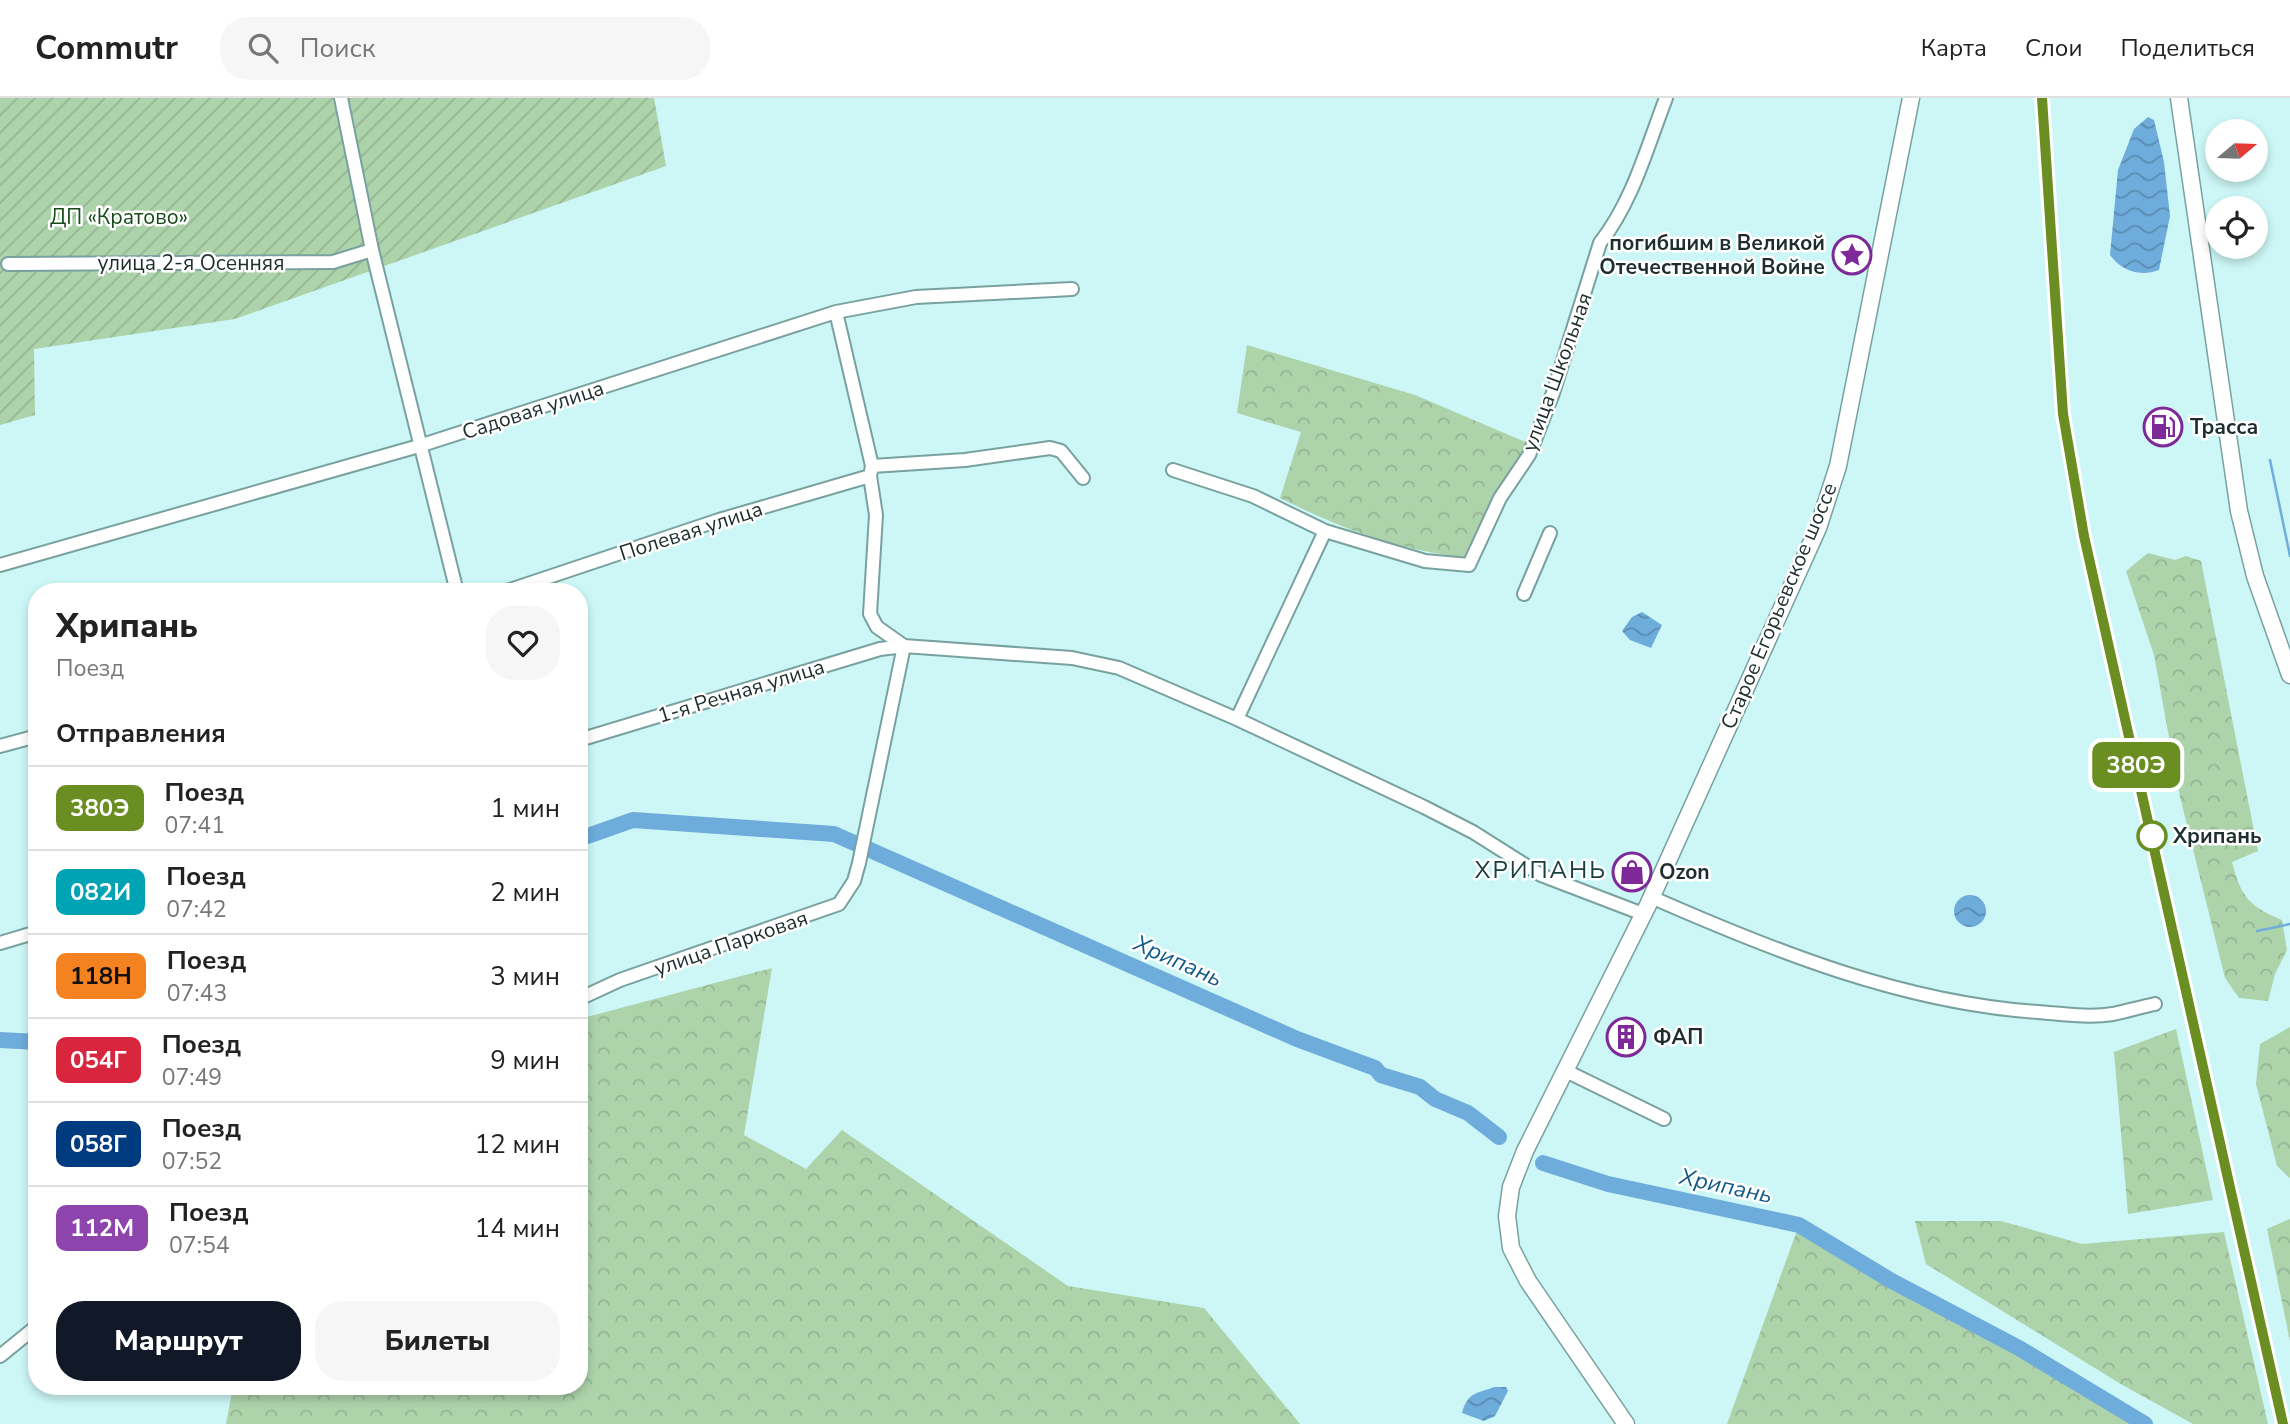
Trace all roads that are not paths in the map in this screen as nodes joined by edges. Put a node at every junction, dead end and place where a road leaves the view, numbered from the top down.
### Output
1 (341, 98) edge
2 (1666, 98) edge
3 (1911, 98) edge
4 (2179, 98) edge
5 (372, 250) junction
6 (8, 264) dead end
7 (1072, 289) dead end
8 (836, 312) junction
9 (419, 446) junction
10 (1173, 470) dead end
11 (871, 471) junction
12 (1083, 478) dead end
13 (1325, 531) junction
14 (1550, 533) dead end
15 (0, 565) edge
16 (455, 583) edge
17 (531, 583) edge
18 (1524, 594) dead end
19 (904, 646) junction
20 (2290, 675) edge
21 (1237, 719) junction
22 (588, 737) edge
23 (28, 738) edge
24 (0, 746) edge
25 (1651, 897) junction
26 (1643, 914) junction
27 (28, 935) edge
28 (0, 943) edge
29 (588, 995) edge
30 (2155, 1004) dead end
31 (1566, 1071) junction
32 (1664, 1119) dead end
33 (28, 1333) edge
34 (0, 1356) edge
35 (1626, 1424) edge

1 - 5 street
2 - 13 street, улица Школьная
3 - 25 main road, Старое Егорьевское шоссе
4 - 20 main road
5 - 6 street, улица 2-я Осенняя
5 - 9 street
7 - 8 street, Садовая улица
8 - 9 street, Садовая улица
8 - 11 street
9 - 15 street, Садовая улица
9 - 16 street
10 - 13 street
11 - 12 street, Полевая улица
11 - 17 street, Полевая улица
11 - 19 street
13 - 21 street
14 - 18 street
19 - 21 street, 1-я Речная улица
19 - 22 street, 1-я Речная улица
19 - 29 street, улица Парковая
21 - 26 street, 1-я Речная улица
23 - 24 street
25 - 26 main road, Старое Егорьевское шоссе
25 - 30 street
26 - 31 main road, Старое Егорьевское шоссе
27 - 28 street
31 - 32 street
31 - 35 main road, Старое Егорьевское шоссе
33 - 34 street

